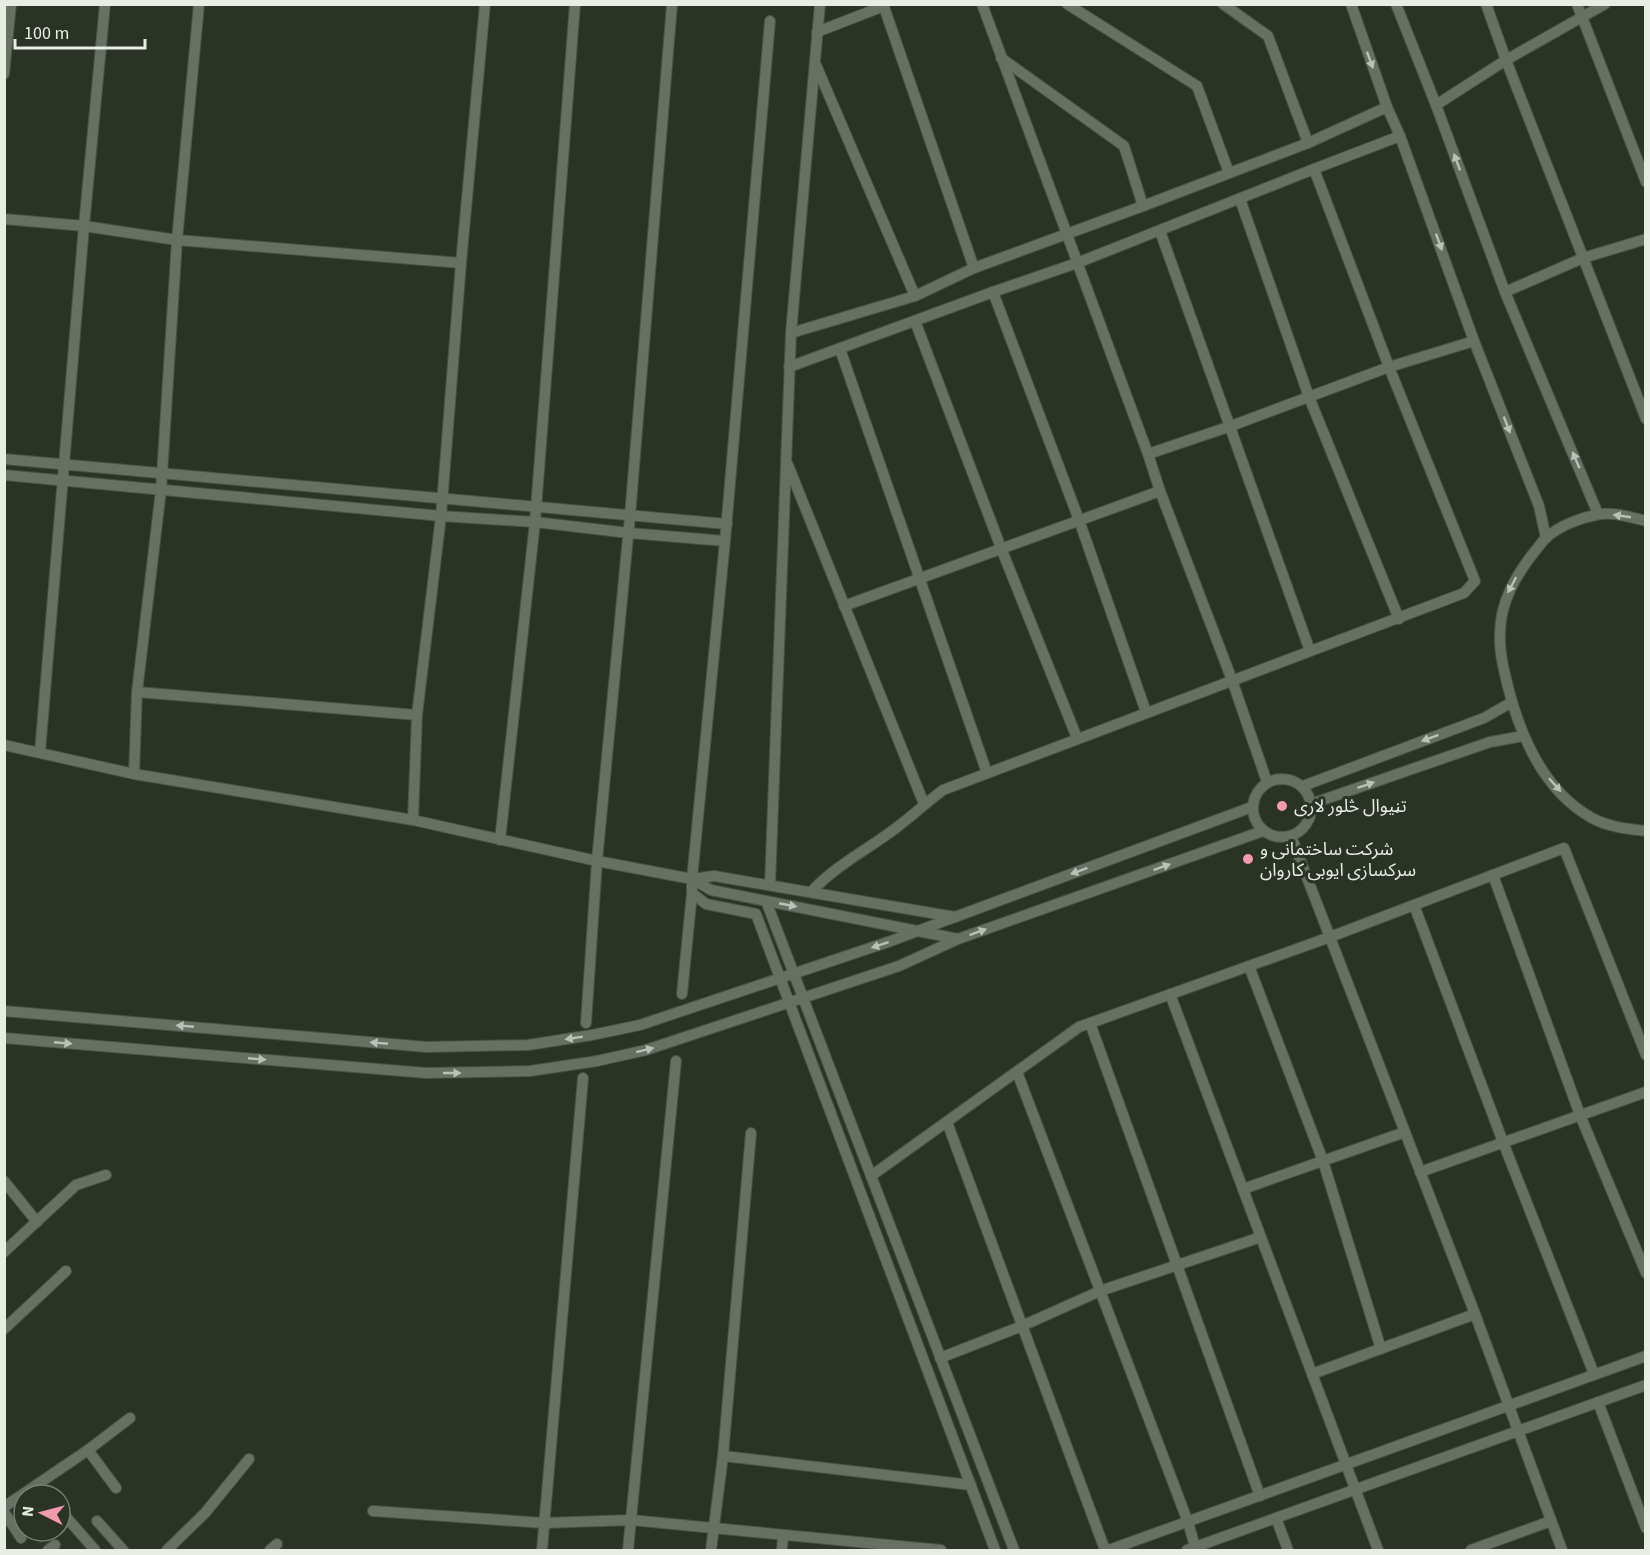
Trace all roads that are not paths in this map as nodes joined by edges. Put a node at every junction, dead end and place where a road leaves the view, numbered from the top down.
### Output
1 (11, 4) edge
2 (105, 4) edge
3 (199, 4) edge
4 (484, 4) edge
5 (576, 4) edge
6 (672, 4) edge
7 (820, 4) edge
8 (982, 4) edge
9 (1067, 4) edge
10 (1223, 4) edge
11 (1351, 4) edge
12 (1396, 4) edge
13 (1486, 4) edge
14 (1577, 4) edge
15 (1605, 4) edge
16 (884, 5) edge
17 (1582, 18) junction
18 (770, 21) dead end
19 (816, 32) junction
20 (1002, 58) junction
21 (1506, 60) junction
22 (815, 62) junction
23 (4, 74) edge
24 (1436, 105) junction
25 (1387, 107) junction
26 (1400, 136) junction
27 (1308, 143) junction
28 (1314, 169) junction
29 (1229, 173) junction
30 (1646, 182) edge
31 (1240, 199) junction
32 (1143, 206) junction
33 (4, 219) edge
34 (84, 226) junction
35 (1160, 231) junction
36 (1066, 235) junction
37 (1646, 239) edge
38 (177, 240) junction
39 (1583, 258) junction
40 (461, 263) junction
41 (1077, 263) junction
42 (974, 268) junction
43 (993, 292) junction
44 (1505, 292) junction
45 (915, 296) junction
46 (915, 321) junction
47 (791, 333) junction
48 (1474, 341) junction
49 (840, 349) junction
50 (789, 367) junction
51 (1389, 367) junction
52 (1309, 397) junction
53 (1646, 419) edge
54 (1231, 426) junction
55 (1148, 454) junction
56 (4, 459) edge
57 (786, 460) junction
58 (64, 464) junction
59 (162, 473) junction
60 (4, 475) edge
61 (62, 481) junction
62 (161, 490) junction
63 (1160, 490) junction
64 (442, 498) junction
65 (536, 507) junction
66 (1598, 514) junction
67 (441, 516) junction
68 (630, 516) junction
69 (1079, 520) junction
70 (1646, 521) edge
71 (535, 522) junction
72 (727, 524) junction
73 (629, 533) junction
74 (1546, 538) junction
75 (725, 541) junction
76 (1001, 549) junction
77 (920, 578) junction
78 (844, 606) junction
79 (1399, 619) junction
80 (1310, 651) junction
81 (1232, 680) junction
82 (137, 692) junction
83 (1512, 702) junction
84 (1146, 712) junction
85 (417, 715) junction
86 (1523, 736) junction
87 (1077, 738) junction
88 (4, 745) edge
89 (40, 753) junction
90 (987, 772) junction
91 (134, 774) junction
92 (1267, 782) junction
93 (1302, 786) junction
94 (924, 804) junction
95 (1311, 804) junction
96 (1252, 807) junction
97 (413, 820) junction
98 (1263, 831) junction
99 (1646, 831) edge
100 (1291, 836) junction
101 (500, 840) junction
102 (597, 861) junction
103 (1492, 875) junction
104 (692, 879) junction
105 (770, 885) junction
106 (811, 892) junction
107 (692, 893) junction
108 (766, 901) junction
109 (1414, 905) junction
110 (955, 917) junction
111 (918, 931) junction
112 (1330, 937) junction
113 (958, 939) junction
114 (1249, 966) junction
115 (794, 974) junction
116 (780, 978) junction
117 (682, 994) dead end
118 (1170, 994) junction
119 (803, 998) junction
120 (789, 1003) junction
121 (4, 1011) edge
122 (586, 1023) dead end
123 (1090, 1023) junction
124 (4, 1038) edge
125 (1646, 1055) edge
126 (676, 1061) dead end
127 (1017, 1072) junction
128 (583, 1078) dead end
129 (1646, 1092) edge
130 (1580, 1115) junction
131 (947, 1122) junction
132 (1405, 1132) junction
133 (751, 1133) dead end
134 (1503, 1142) junction
135 (1323, 1161) junction
136 (1420, 1172) junction
137 (106, 1175) dead end
138 (871, 1176) junction
139 (4, 1181) edge
140 (1243, 1189) junction
141 (37, 1222) junction
142 (1261, 1237) junction
143 (4, 1252) edge
144 (1177, 1266) junction
145 (66, 1271) dead end
146 (1646, 1273) edge
147 (1100, 1291) junction
148 (1475, 1314) junction
149 (1022, 1326) junction
150 (4, 1329) edge
151 (1381, 1348) junction
152 (1646, 1356) edge
153 (940, 1358) junction
154 (1312, 1374) junction
155 (1594, 1374) junction
156 (1646, 1385) edge
157 (1598, 1402) junction
158 (1508, 1405) junction
159 (130, 1418) dead end
160 (1518, 1431) junction
161 (88, 1450) junction
162 (723, 1456) junction
163 (249, 1459) dead end
164 (1346, 1464) junction
165 (39, 1483) edge
166 (971, 1485) junction
167 (116, 1488) dead end
168 (1355, 1490) junction
169 (1260, 1496) junction
170 (373, 1511) dead end
171 (1276, 1518) junction
172 (631, 1520) junction
173 (96, 1521) dead end
174 (1551, 1521) junction
175 (1188, 1522) junction
176 (544, 1523) junction
177 (72, 1524) edge
178 (713, 1527) junction
179 (1646, 1528) edge
180 (783, 1535) junction
181 (848, 1546) edge
182 (1192, 1550) edge
183 (95, 1551) edge
184 (123, 1551) edge
185 (167, 1551) edge
186 (542, 1551) edge
187 (628, 1551) edge
188 (711, 1551) edge
189 (782, 1551) edge
190 (941, 1551) edge
191 (995, 1551) edge
192 (1014, 1551) edge
193 (1107, 1551) edge
194 (1288, 1551) edge
195 (1378, 1551) edge
196 (1471, 1551) edge
197 (1562, 1551) edge

1 - 23 street
2 - 34 street
3 - 38 street
4 - 40 street
5 - 65 street
6 - 68 street
7 - 19 street
8 - 20 street
9 - 29 street
10 - 27 street
11 -> 25 street
12 - 24 street
13 - 21 street
14 - 17 street
15 - 17 street
16 - 19 street
16 - 42 street
17 - 21 street
17 - 30 street
18 - 72 street
19 - 22 street
20 - 32 street
20 - 36 street
21 - 24 street
21 - 39 street
22 - 45 street
22 - 47 street
44 -> 24 street
25 - 26 street
25 - 27 street
26 - 28 street
26 -> 48 street
27 - 29 street
28 - 31 street
28 - 51 street
29 - 32 street
31 - 35 street
31 - 52 street
32 - 36 street
33 - 34 street
34 - 38 street
34 - 58 street
35 - 41 street
35 - 54 street
36 - 41 street
36 - 42 street
37 - 39 street
38 - 40 street
38 - 59 street
39 - 44 street
39 - 53 street
40 - 64 street
41 - 43 street
41 - 55 street
42 - 45 street
43 - 46 street
43 - 69 street
66 -> 44 street
45 - 47 street
46 - 49 street
46 - 76 street
47 - 50 street
48 - 51 street
48 -> 74 street
49 - 50 street
49 - 77 street
50 - 57 street
51 - 52 street
51 - 79 street
52 - 54 street
52 - 79 street
54 - 55 street
54 - 80 street
55 - 63 street
56 - 58 street
57 - 78 street
57 - 105 street
58 - 59 street
58 - 61 street
59 - 62 street
59 - 64 street
60 - 61 street
61 - 62 street
61 - 89 street
62 - 67 street
62 - 82 street
63 - 69 street
63 - 81 street
64 - 65 street
64 - 67 street
65 - 68 street
65 - 71 street
70 -> 66 street
66 - 74 street
67 - 71 street
67 - 85 street
68 - 72 street
68 - 73 street
69 - 76 street
69 - 84 street
71 - 73 street
71 - 101 street
72 - 75 street
73 - 75 street
73 - 102 street
74 -> 83 street
75 - 104 street
76 - 77 street
76 - 87 street
77 - 78 street
77 - 90 street
78 - 94 street
79 - 80 street
80 - 81 street
81 - 84 street
81 - 92 street
82 - 85 street
82 - 91 street
83 - 86 street
83 -> 93 street
84 - 87 street
85 - 97 street
95 -> 86 street
86 -> 99 street
87 - 90 street
88 - 89 street
89 - 91 street
90 - 94 street
91 - 97 street
92 - 93 street
92 - 96 street
93 - 95 street
94 - 106 street
95 - 100 street
96 - 98 street
96 -> 110 street
97 - 101 street
98 - 100 street
113 -> 98 street
100 - 112 street
101 - 102 street
102 - 104 street
102 - 122 street
103 - 109 street
103 - 125 street
103 - 130 street
104 - 105 street
104 - 107 street
104 - 108 street
105 - 106 street
106 - 110 street
107 - 116 street
107 - 117 street
108 -> 111 street
108 - 115 street
109 - 112 street
109 - 134 street
110 - 111 street
111 - 113 street
111 -> 115 street
112 - 114 street
112 - 132 street
113 - 119 street
114 - 118 street
114 - 135 street
115 - 116 street
115 - 119 street
116 - 120 street
116 -> 121 street
118 - 123 street
118 - 140 street
119 - 120 street
119 - 138 street
124 -> 120 street
120 - 166 street
123 - 127 street
123 - 144 street
126 - 172 street
127 - 131 street
127 - 147 street
128 - 176 street
129 - 130 street
130 - 134 street
130 - 146 street
131 - 138 street
131 - 149 street
132 - 135 street
132 - 136 street
133 - 162 street
134 - 136 street
134 - 155 street
135 - 140 street
135 - 151 street
136 - 148 street
137 - 141 street
138 - 153 street
139 - 141 street
140 - 142 street
141 - 143 street
142 - 144 street
142 - 154 street
144 - 147 street
144 - 169 street
145 - 150 street
147 - 149 street
147 - 175 street
148 - 151 street
148 - 158 street
149 - 153 street
149 - 193 street
151 - 154 street
152 - 155 street
153 - 192 street
154 - 164 street
155 - 158 street
156 - 157 street
157 - 160 street
157 - 179 street
158 - 160 street
158 - 164 street
159 - 161 street
160 - 168 street
160 - 174 street
161 - 165 street
161 - 167 street
162 - 166 street
162 - 178 street
163 - 185 street
164 - 168 street
164 - 169 street
166 - 191 street
168 - 171 street
168 - 195 street
169 - 175 street
170 - 176 street
171 - 182 street
171 - 194 street
172 - 176 street
172 - 178 street
172 - 187 street
173 - 184 street
174 - 196 street
174 - 197 street
175 - 182 street
175 - 193 street
176 - 186 street
177 - 183 street
178 - 180 street
178 - 188 street
180 - 181 street
180 - 189 street
181 - 190 street

